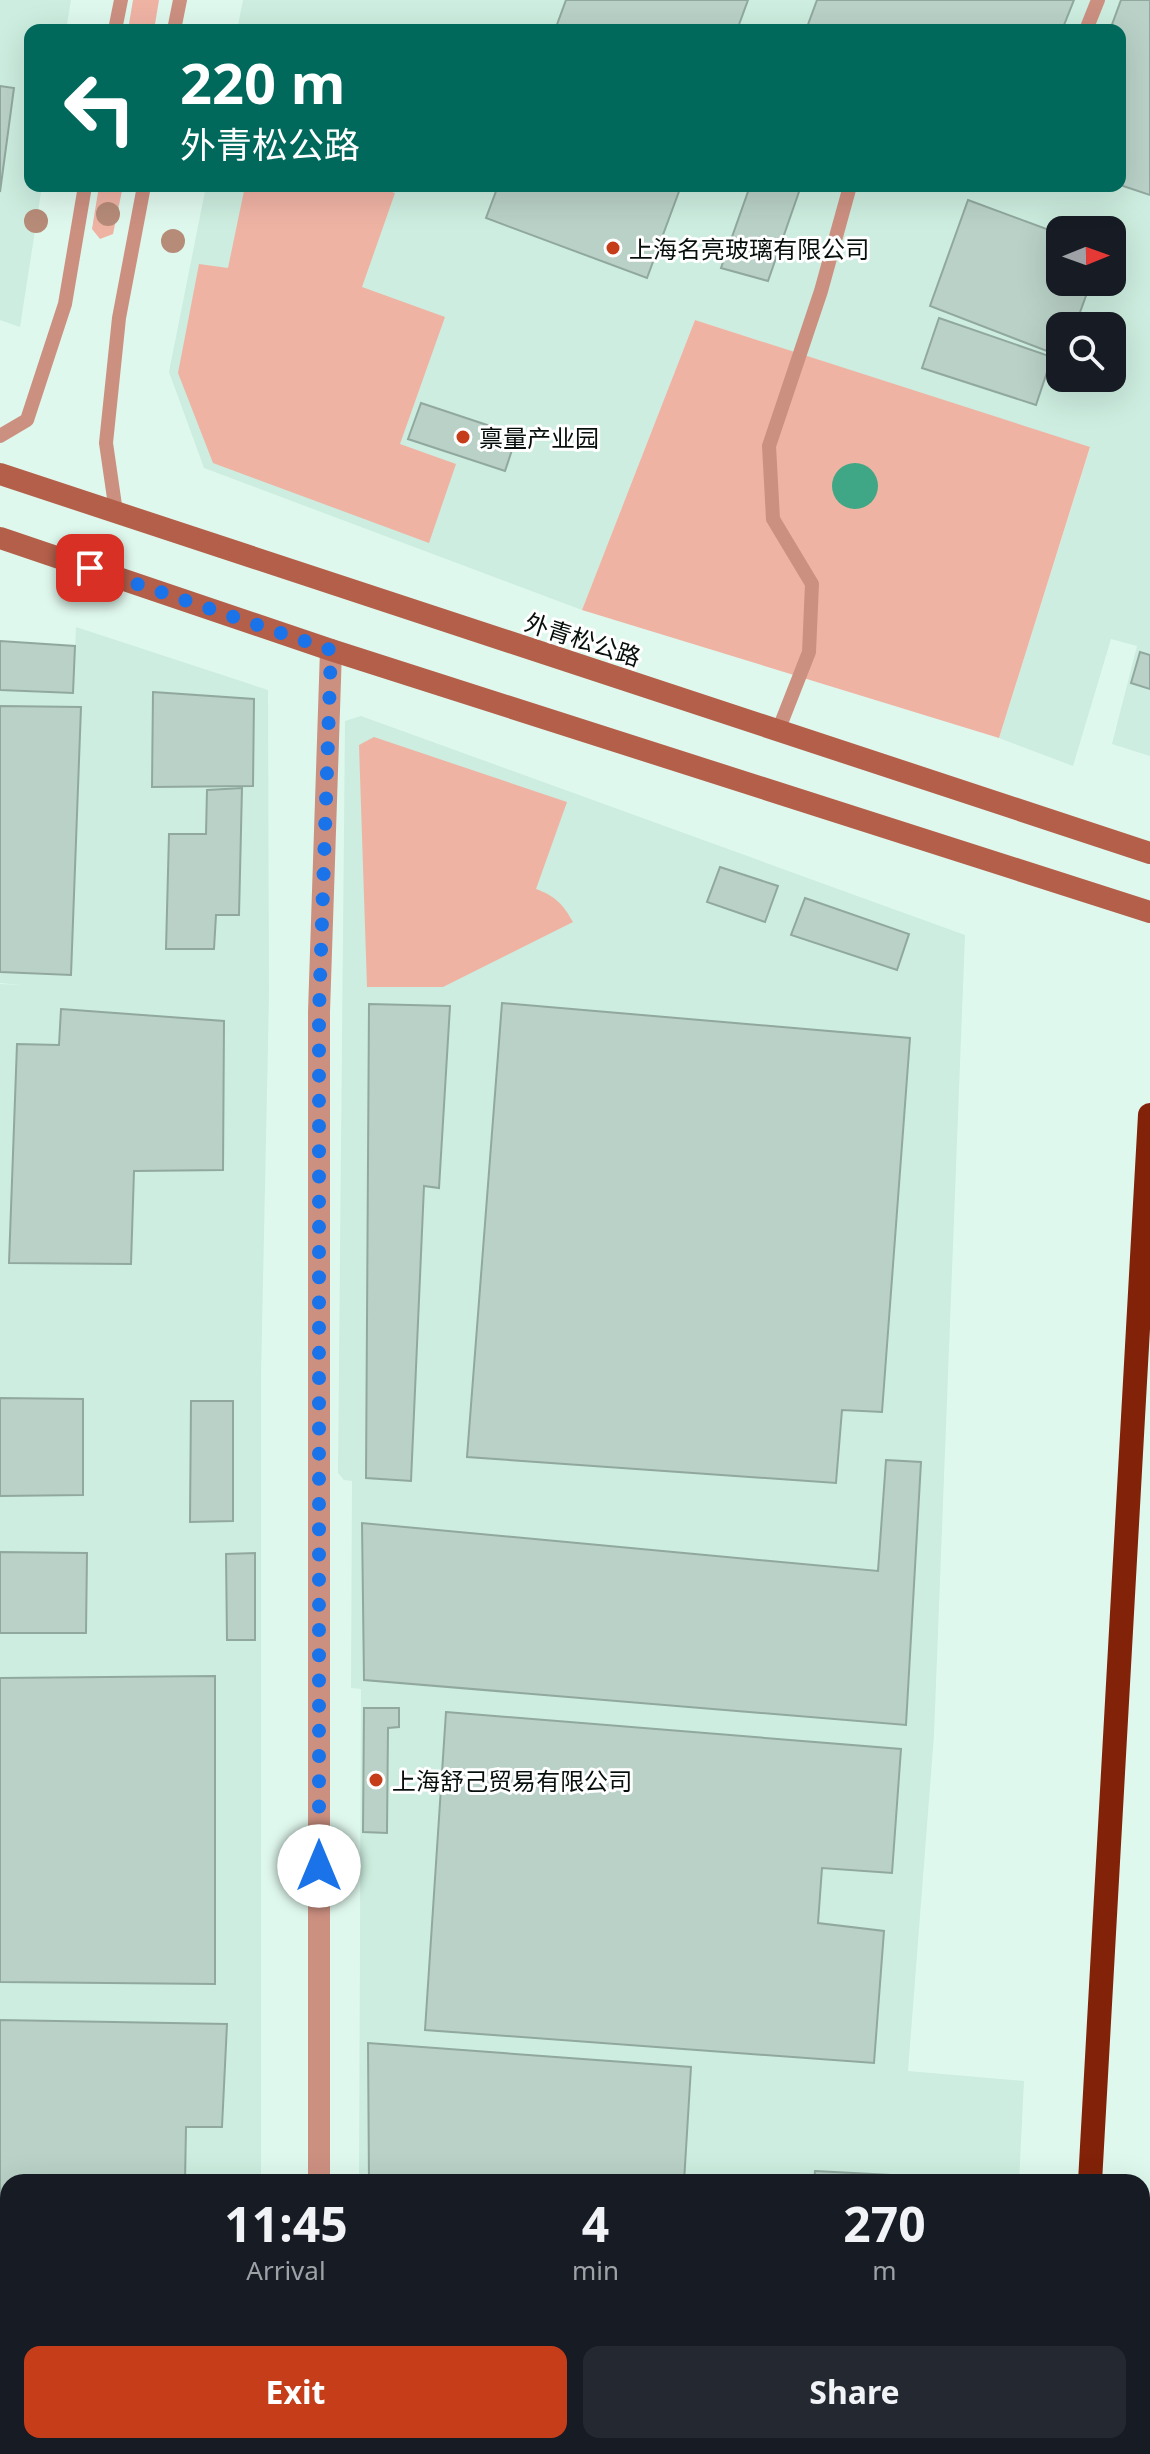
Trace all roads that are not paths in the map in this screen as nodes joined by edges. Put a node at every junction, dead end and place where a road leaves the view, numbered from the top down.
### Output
1 (121, 0) edge
2 (180, 0) edge
3 (1098, 0) edge
4 (116, 24) edge
5 (175, 24) edge
6 (1088, 24) edge
7 (84, 192) edge
8 (143, 192) edge
9 (848, 192) edge
10 (0, 436) edge
11 (0, 474) edge
12 (116, 512) junction
13 (0, 538) edge
14 (331, 650) junction
15 (778, 731) junction
16 (1150, 853) edge
17 (1150, 912) edge
18 (1150, 1115) edge
19 (319, 2174) edge
20 (1090, 2174) edge

1 - 4 lane
2 - 5 lane
3 - 6 lane
7 - 10 lane
8 - 12 lane
9 - 15 lane
11 - 12 main road, 外青松公路
12 - 15 main road, 外青松公路
13 - 14 main road
14 - 17 main road
14 - 19 street
15 - 16 main road, 外青松公路
18 - 20 highway

